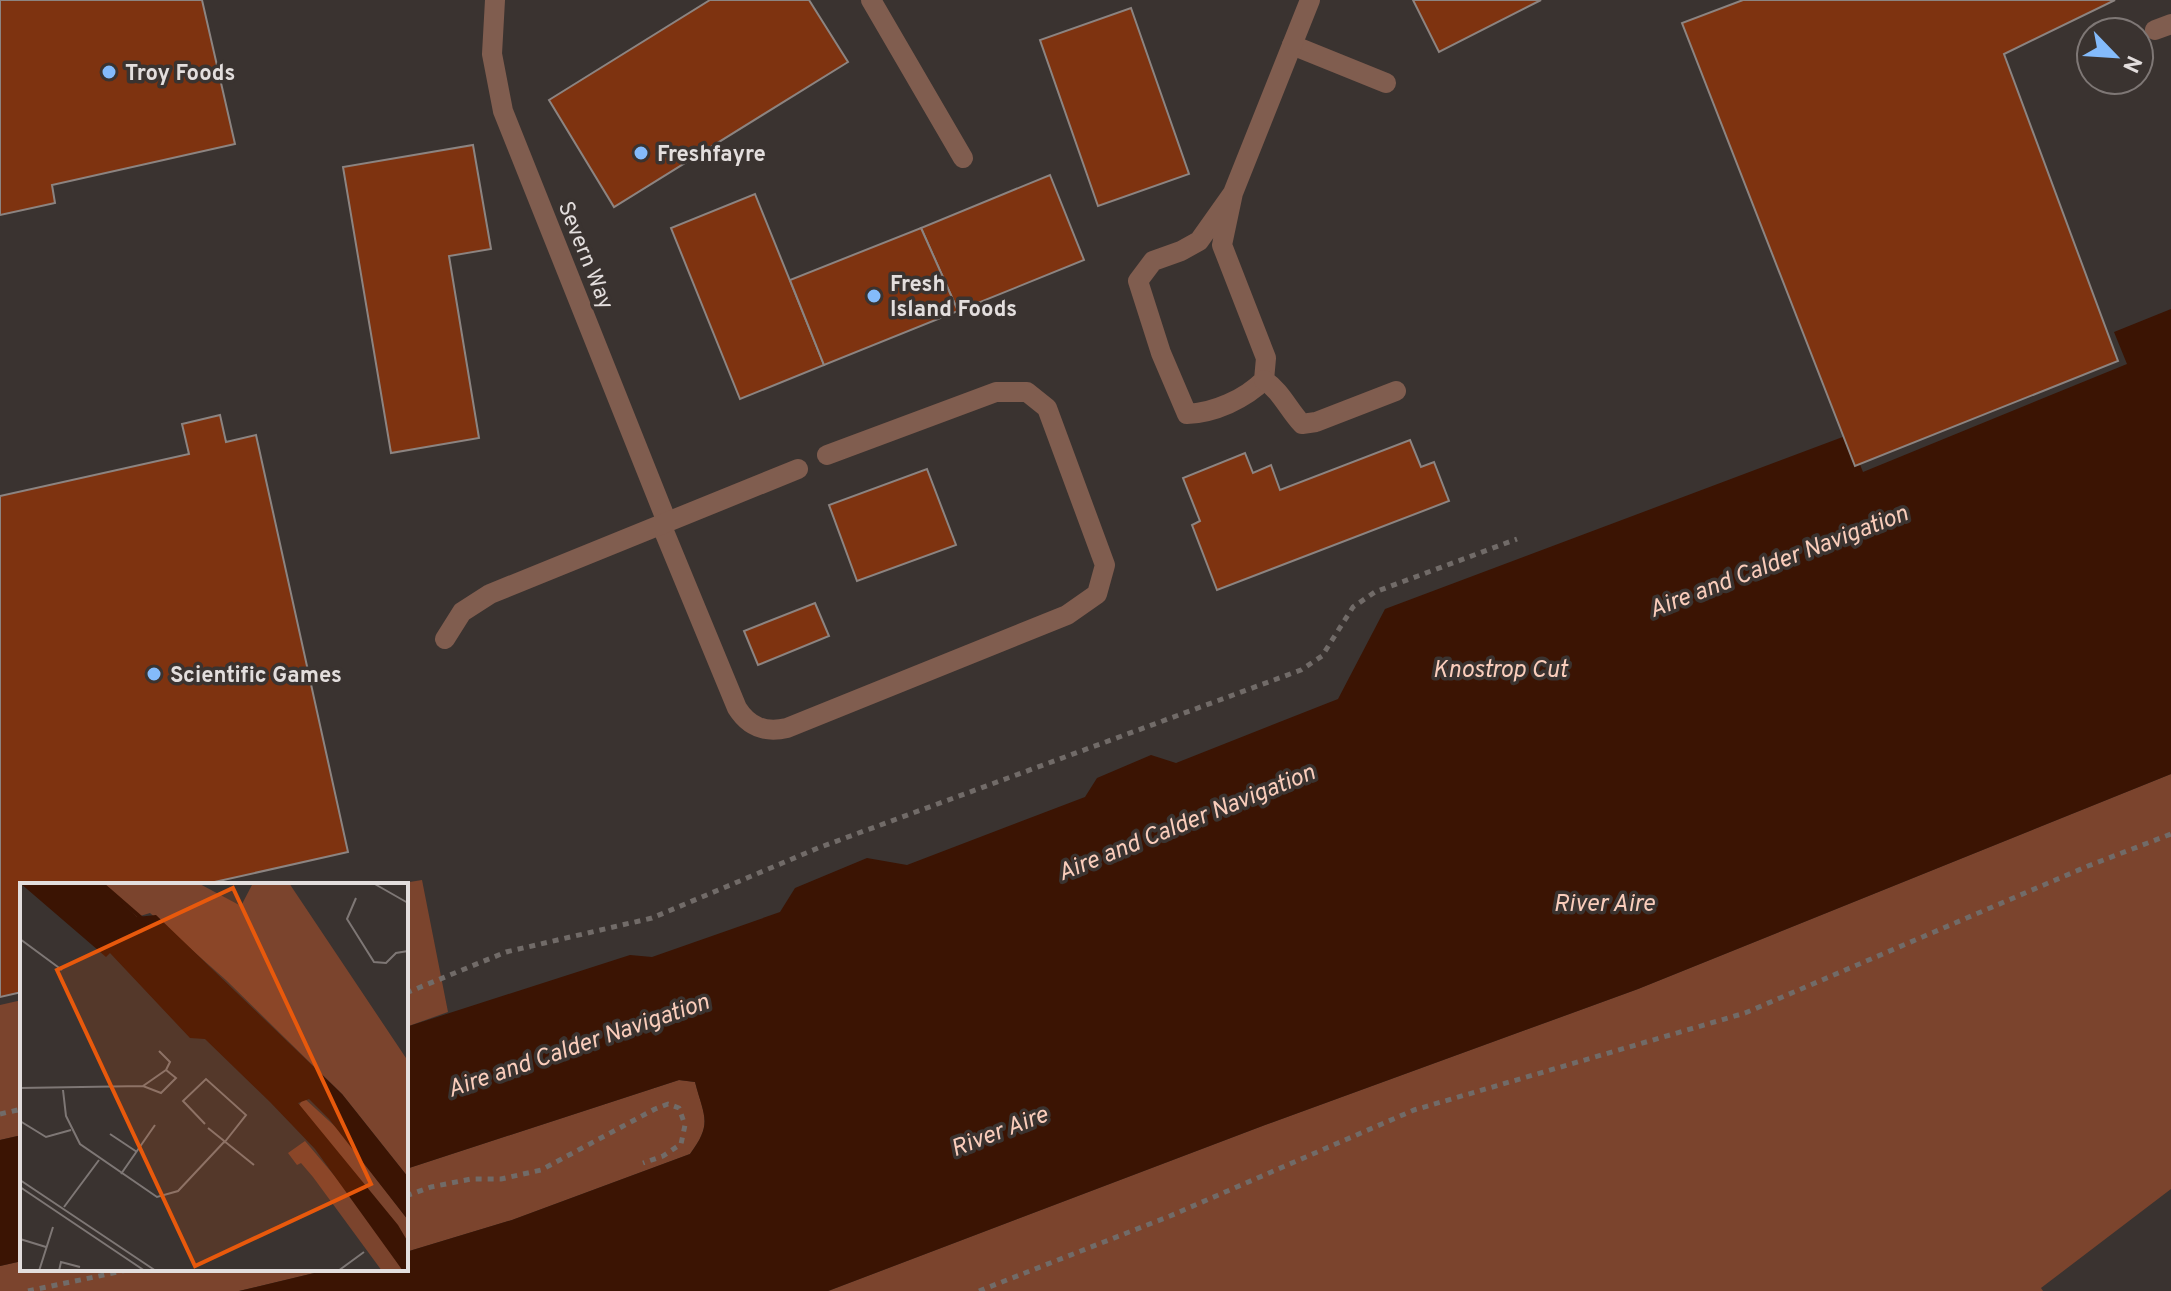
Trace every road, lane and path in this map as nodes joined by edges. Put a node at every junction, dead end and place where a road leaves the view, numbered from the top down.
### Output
1 (495, 0) edge
2 (871, 0) edge
3 (1310, 0) edge
4 (1292, 45) junction
5 (1386, 83) dead end
6 (963, 158) dead end
7 (1233, 193) junction
8 (1264, 380) junction
9 (1396, 391) dead end
10 (827, 455) dead end
11 (798, 469) dead end
12 (664, 523) junction
13 (1517, 539) dead end
14 (445, 639) dead end
15 (2171, 834) edge
16 (408, 992) edge
17 (20, 1109) edge
18 (0, 1114) edge
19 (643, 1163) dead end
20 (408, 1195) edge
21 (123, 1271) edge
22 (28, 1291) edge
23 (979, 1291) edge

1 - 12 street, Severn Way
2 - 6 street
3 - 4 street
4 - 5 street
4 - 7 street
7 - 8 street
7 - 8 street
8 - 9 street
10 - 12 street, Severn Way
11 - 12 street
12 - 14 street
13 - 16 path
15 - 23 path
17 - 18 path
19 - 20 path
21 - 22 path

